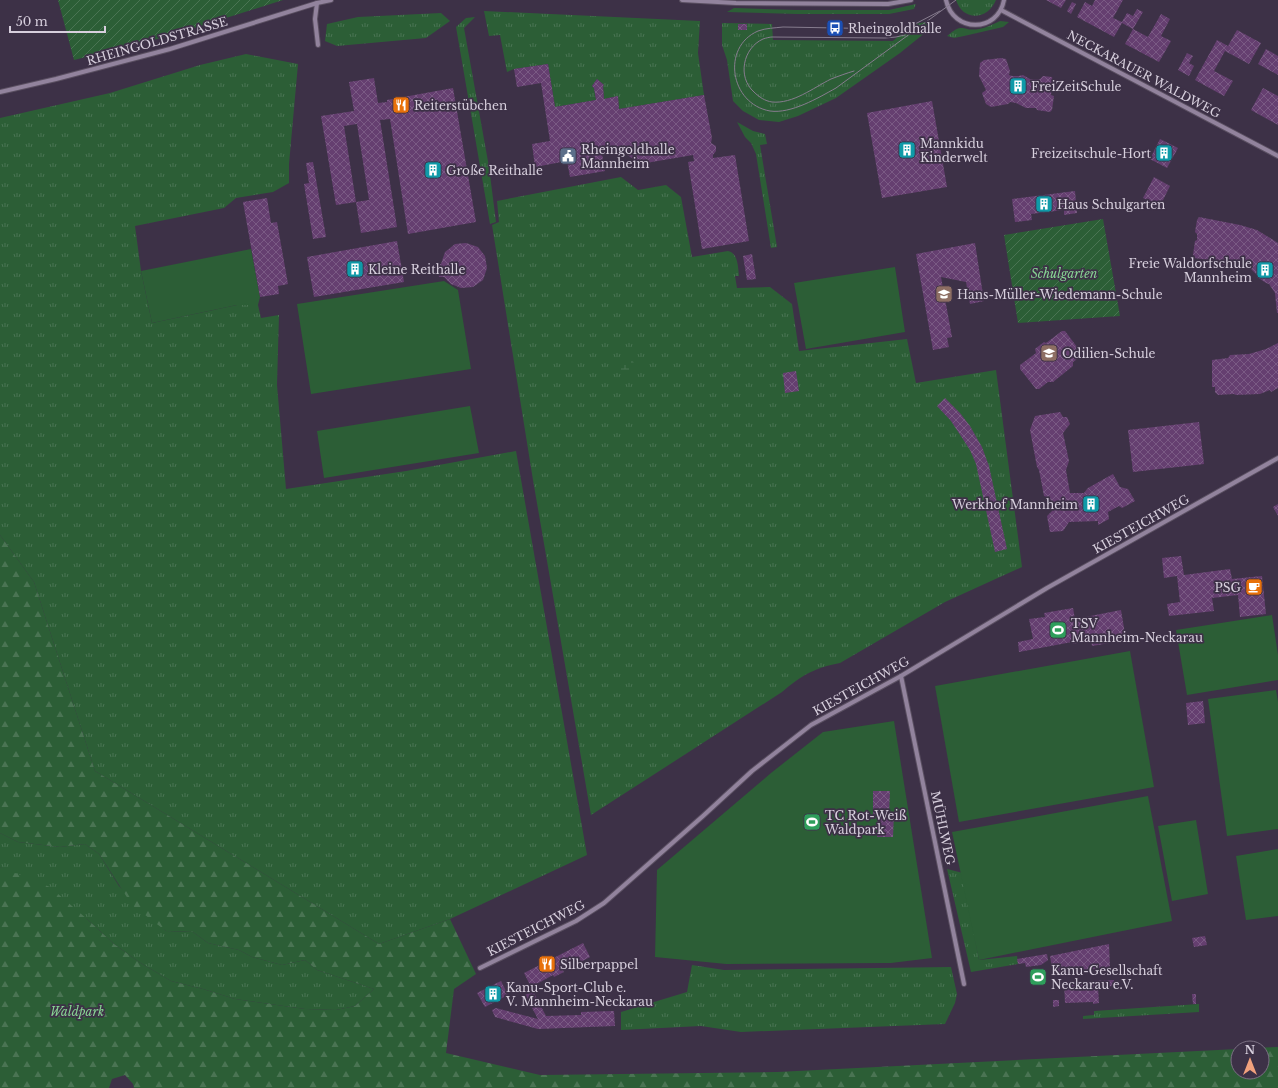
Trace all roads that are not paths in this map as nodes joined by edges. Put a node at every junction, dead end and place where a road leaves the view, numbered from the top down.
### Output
1 (331, 0) edge
2 (682, 0) edge
3 (911, 0) edge
4 (946, 0) edge
5 (1004, 0) edge
6 (317, 3) junction
7 (1001, 10) junction
8 (318, 45) dead end
9 (0, 92) edge
10 (1278, 156) edge
11 (1278, 458) edge
12 (901, 676) junction
13 (480, 968) dead end
14 (964, 984) dead end

1 - 6 street, RHEINGOLDSTRASSE
2 - 3 street
4 - 7 street
5 - 7 street
6 - 8 street
6 - 9 street, RHEINGOLDSTRASSE
7 - 10 street, NECKARAUER WALDWEG
11 - 12 street, KIESTEICHWEG
12 - 13 street, KIESTEICHWEG
12 - 14 street, MÜHLWEG

